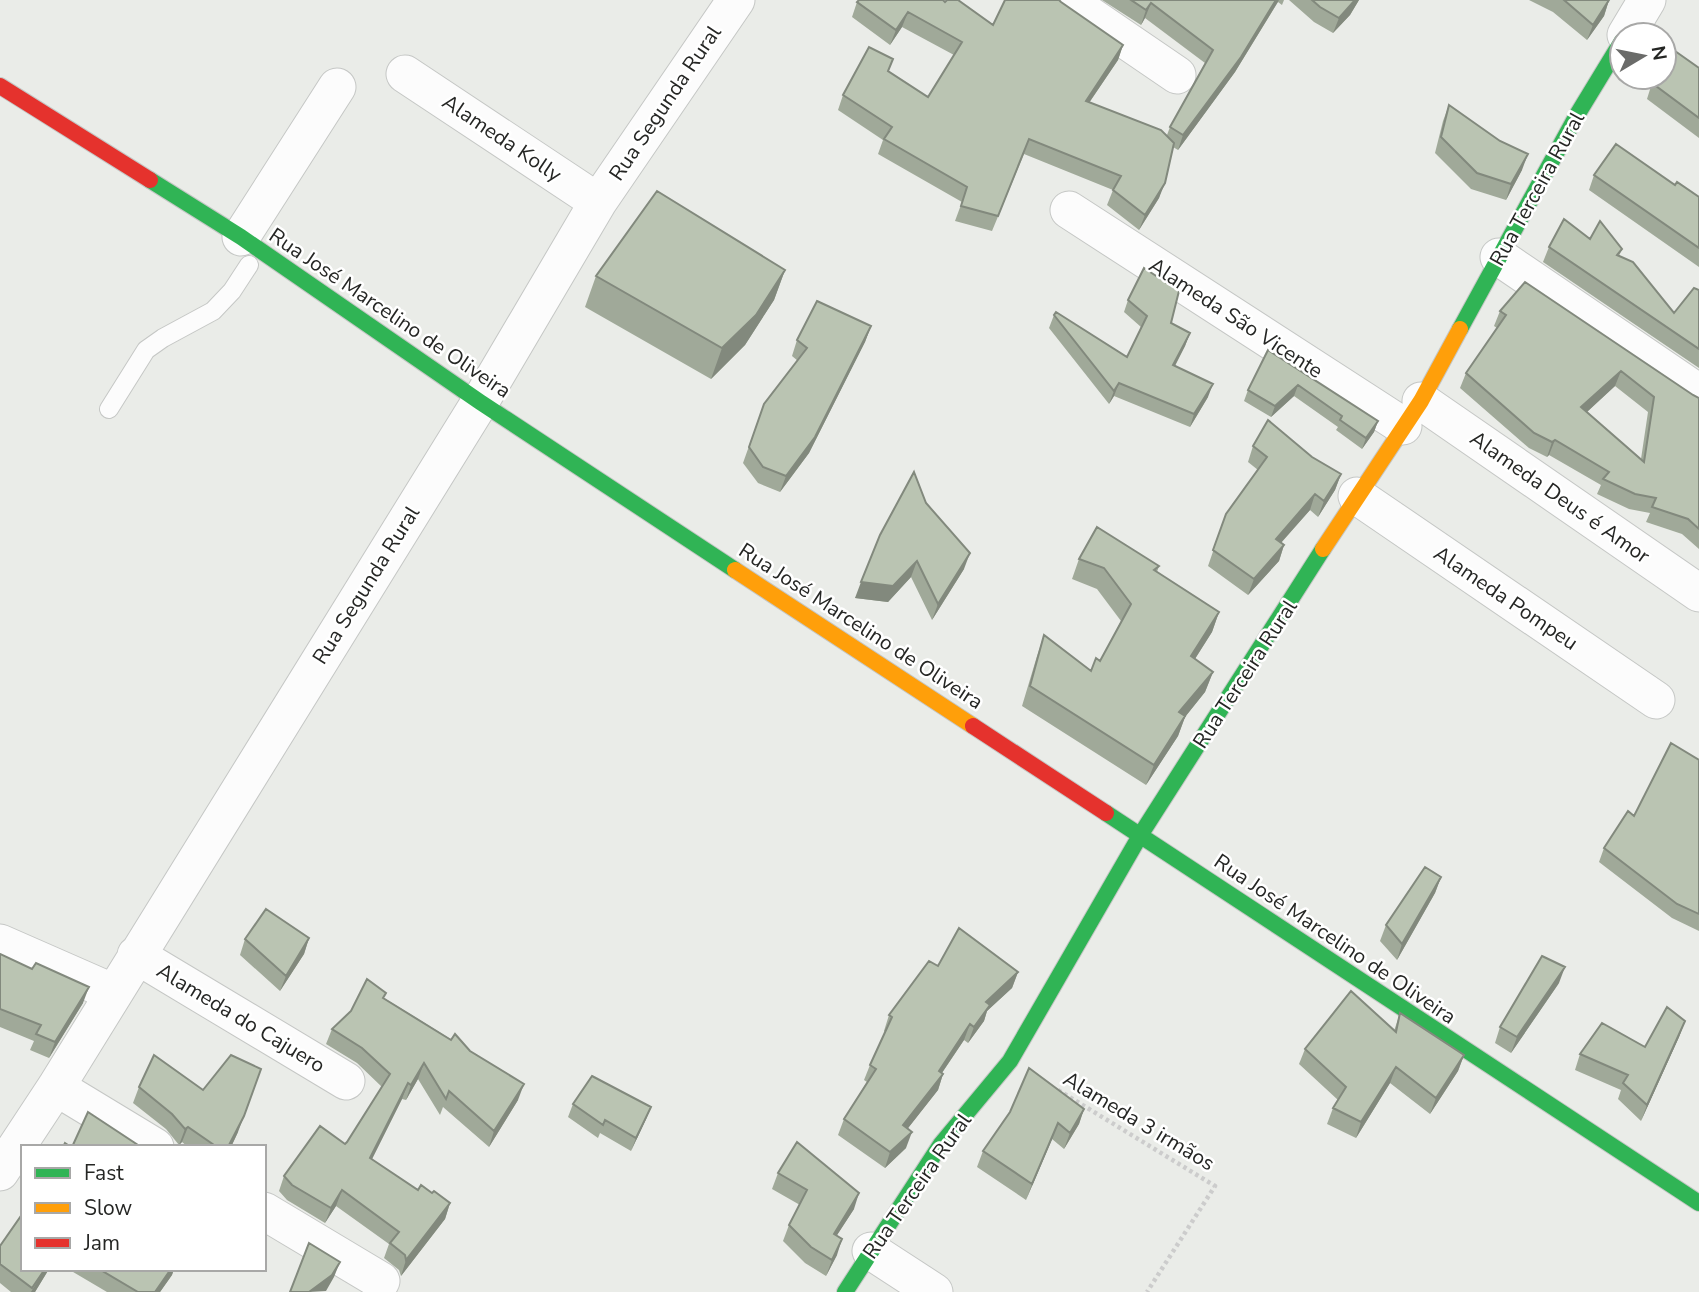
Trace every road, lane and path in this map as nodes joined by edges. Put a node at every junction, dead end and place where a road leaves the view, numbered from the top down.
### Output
1 (736, 0) edge
2 (1067, 0) edge
3 (1647, 0) edge
4 (1634, 21) edge
5 (1608, 64) edge
6 (405, 74) dead end
7 (1177, 75) dead end
8 (0, 86) edge
9 (337, 88) dead end
10 (1577, 115) junction
11 (1594, 125) dead end
12 (598, 202) junction
13 (1069, 210) dead end
14 (250, 251) junction
15 (1499, 257) junction
16 (1699, 393) edge
17 (480, 402) junction
18 (109, 409) dead end
19 (1412, 413) junction
20 (1357, 496) junction
21 (1699, 593) edge
22 (1656, 700) dead end
23 (1142, 834) junction
24 (0, 943) edge
25 (136, 955) junction
26 (114, 993) junction
27 (346, 1081) dead end
28 (56, 1087) junction
29 (1055, 1088) edge
30 (152, 1145) edge
31 (0, 1172) edge
32 (1699, 1203) edge
33 (266, 1212) edge
34 (871, 1251) junction
35 (381, 1281) dead end
36 (845, 1292) edge
37 (934, 1292) edge
38 (1147, 1292) edge

1 - 12 street, Rua Segunda Rural
2 - 7 street
3 - 4 street
5 - 10 street, Rua Terceira Rural
6 - 12 street, Alameda Kolly
8 - 14 street, Rua José Marcelino de Oliveira
9 - 14 street
10 - 11 lane
10 - 15 street, Rua Terceira Rural
12 - 17 street, Rua Segunda Rural
13 - 19 street, Alameda São Vicente
14 - 17 street, Rua José Marcelino de Oliveira
14 - 18 lane
15 - 16 street
15 - 19 street, Rua Terceira Rural
17 - 23 street, Rua José Marcelino de Oliveira
17 - 25 street, Rua Segunda Rural
19 - 20 street, Rua Terceira Rural
19 - 21 street, Alameda Deus é Amor
20 - 22 street, Alameda Pompeu
20 - 23 street, Rua Terceira Rural
23 - 32 street, Rua José Marcelino de Oliveira
23 - 34 street, Rua Terceira Rural
24 - 26 street
25 - 26 street, Rua Segunda Rural
25 - 27 street, Alameda do Cajuero
26 - 28 street, Rua Segunda Rural
28 - 30 street
28 - 31 street, Rua Segunda Rural
29 - 38 path, Alameda 3 irmãos
33 - 35 street
34 - 36 street, Rua Terceira Rural
34 - 37 street

